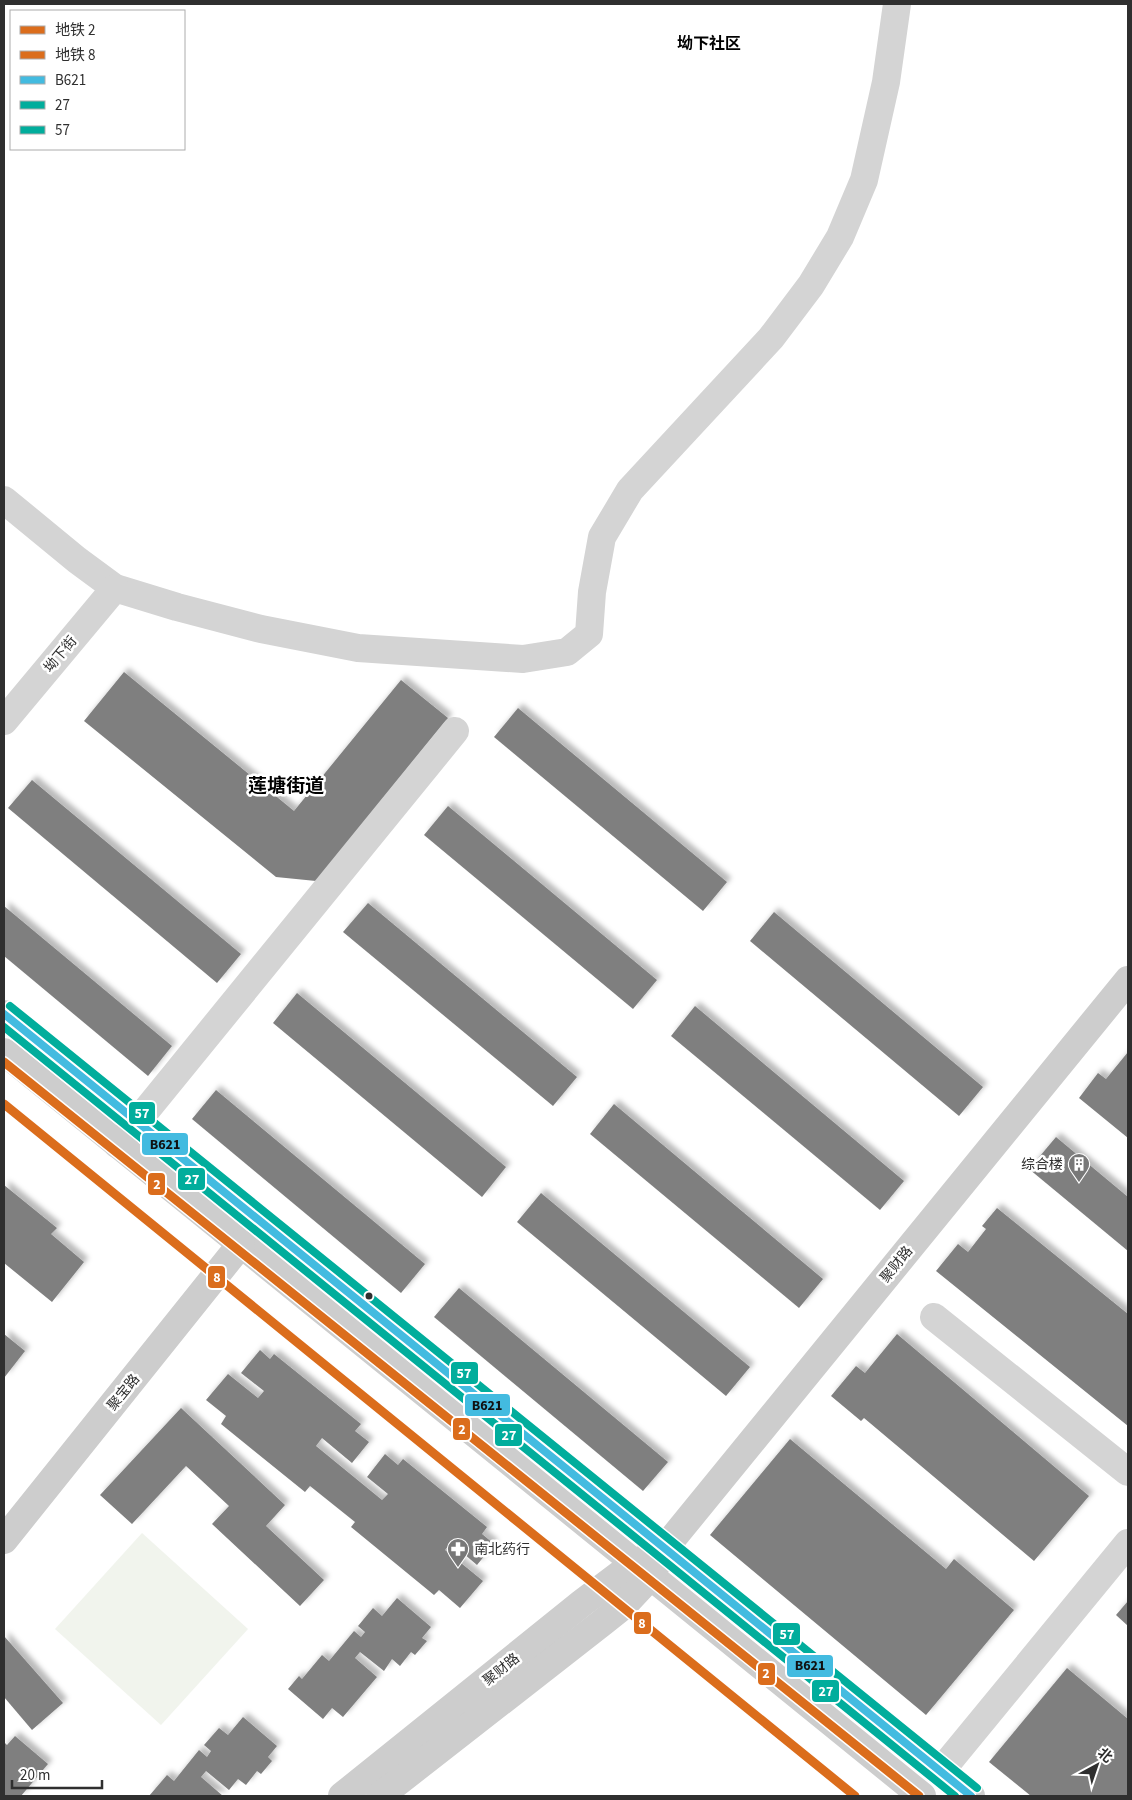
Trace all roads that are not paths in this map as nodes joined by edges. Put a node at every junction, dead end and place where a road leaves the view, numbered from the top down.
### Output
1 (898, 4) edge
2 (4, 500) edge
3 (115, 588) junction
4 (4, 721) edge
5 (455, 730) dead end
6 (1128, 980) edge
7 (4, 1014) edge
8 (4, 1052) edge
9 (137, 1122) junction
10 (118, 1145) junction
11 (241, 1244) junction
12 (934, 1317) dead end
13 (1128, 1472) edge
14 (4, 1540) edge
15 (1128, 1542) edge
16 (664, 1549) junction
17 (643, 1570) junction
18 (940, 1772) junction
19 (342, 1796) edge
20 (380, 1796) edge
21 (922, 1796) edge
22 (970, 1796) edge

1 - 3 street
2 - 3 street
3 - 4 street, 坳下街
5 - 9 street
6 - 16 street, 聚财路
7 - 9 street
8 - 10 street
9 - 10 street
9 - 16 street
10 - 11 street
11 - 14 street, 聚宝路
11 - 17 street
12 - 13 street
15 - 18 street
16 - 17 street, 聚财路
16 - 18 street
17 - 19 street, 聚财路
17 - 20 street, 聚财路
17 - 21 street
18 - 22 street

